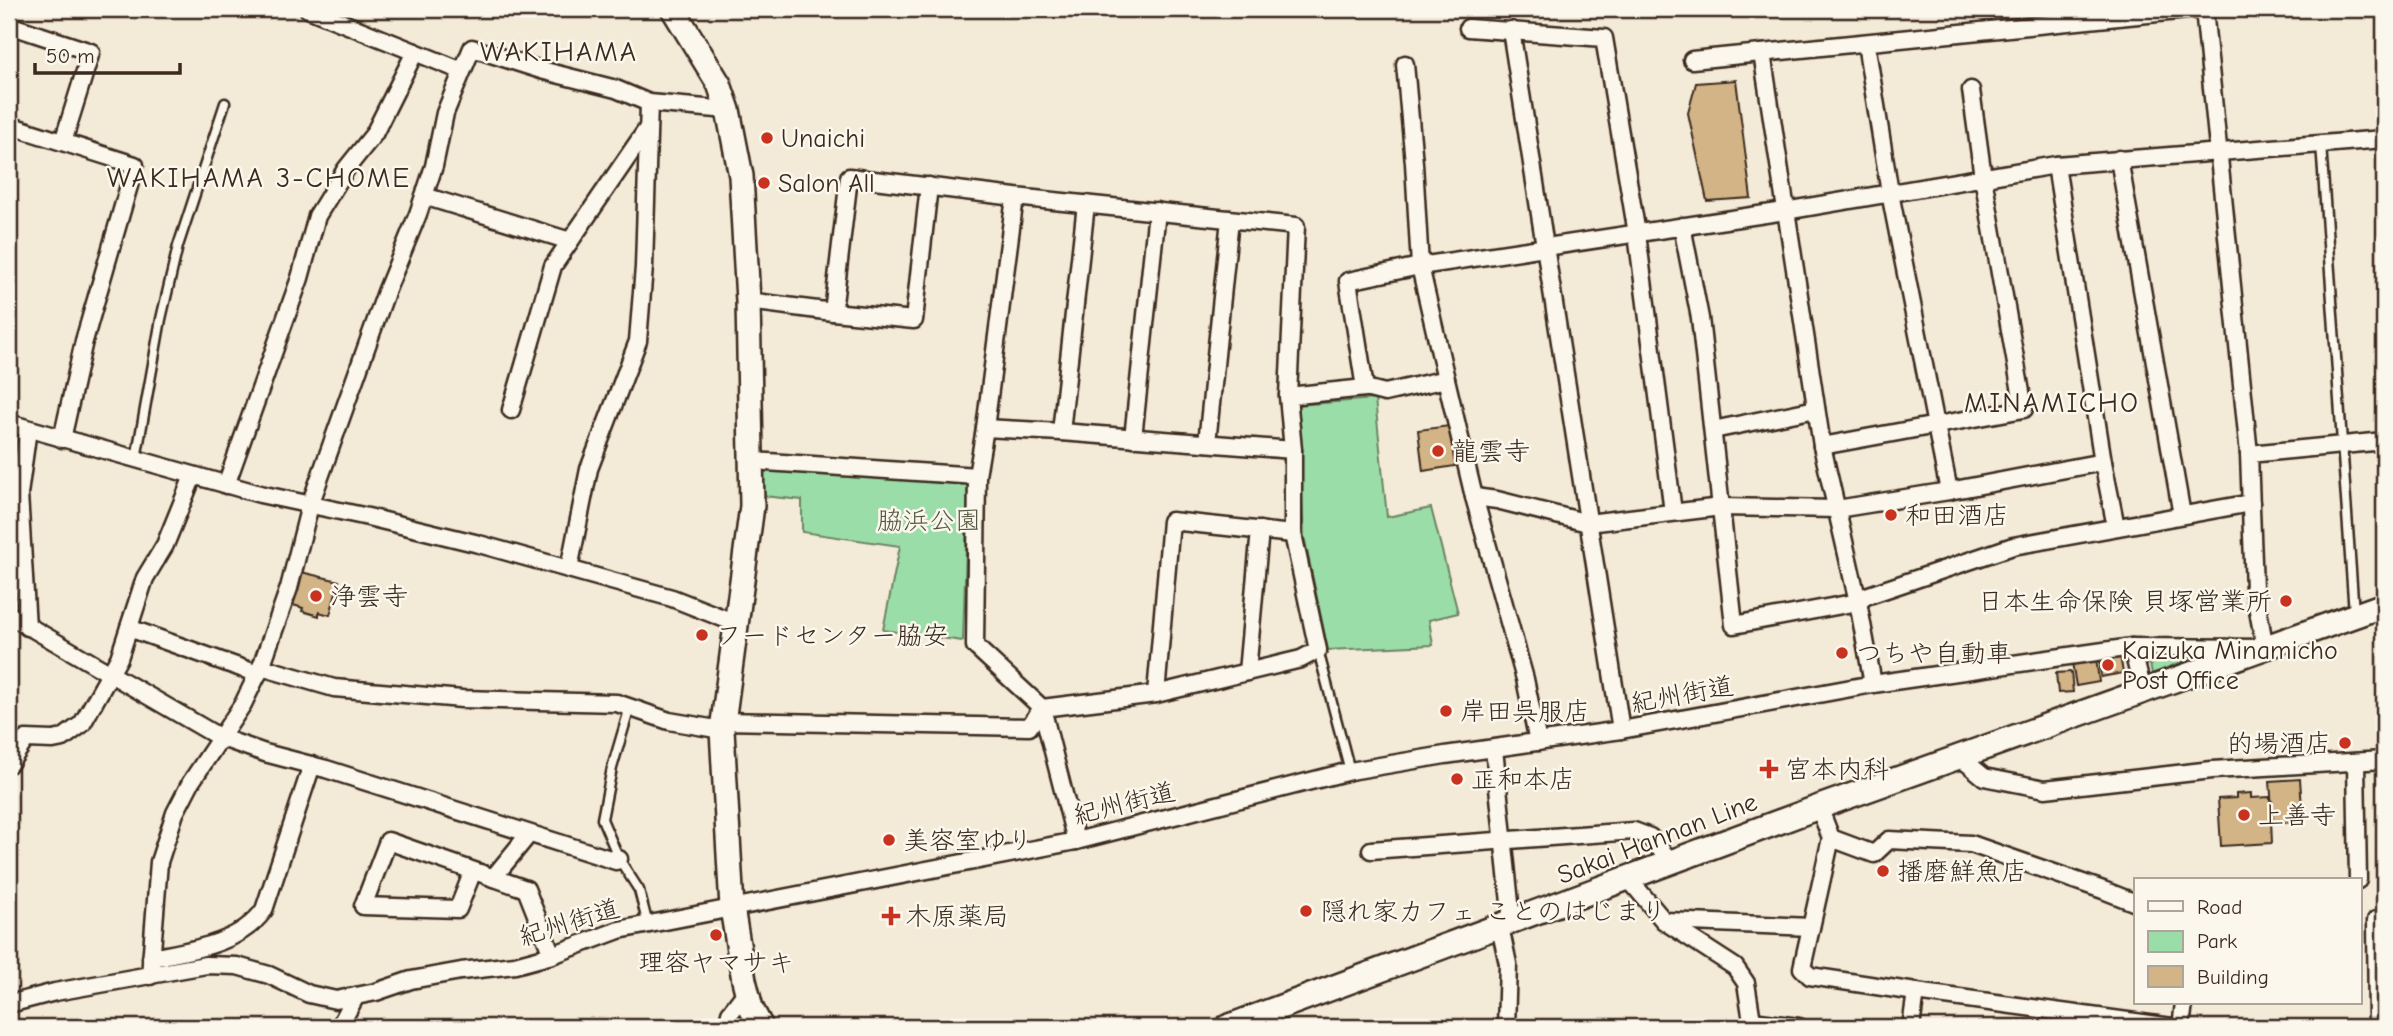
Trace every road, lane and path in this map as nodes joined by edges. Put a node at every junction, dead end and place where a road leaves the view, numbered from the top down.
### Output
1 (308, 9) edge
2 (673, 9) edge
3 (2198, 9) edge
4 (2204, 9) edge
5 (9, 25) edge
6 (1468, 28) dead end
7 (1511, 30) junction
8 (1866, 43) junction
9 (415, 52) junction
10 (1762, 53) junction
11 (1692, 60) dead end
12 (1405, 64) dead end
13 (461, 71) junction
14 (1971, 90) dead end
15 (225, 103) dead end
16 (649, 103) junction
17 (727, 110) junction
18 (9, 125) edge
19 (648, 128) junction
20 (2384, 139) edge
21 (63, 142) junction
22 (2321, 144) junction
23 (2218, 151) junction
24 (2119, 159) junction
25 (2056, 165) junction
26 (1983, 177) junction
27 (929, 186) junction
28 (1890, 193) junction
29 (424, 196) junction
30 (1015, 197) junction
31 (1086, 204) junction
32 (1157, 211) junction
33 (1785, 211) junction
34 (1230, 219) junction
35 (1682, 226) junction
36 (1637, 234) junction
37 (570, 241) junction
38 (1545, 246) junction
39 (1420, 266) junction
40 (748, 301) junction
41 (834, 312) junction
42 (1446, 379) junction
43 (1364, 388) junction
44 (1288, 396) junction
45 (1816, 409) junction
46 (511, 410) dead end
47 (9, 423) edge
48 (1936, 424) junction
49 (985, 428) junction
50 (28, 429) junction
51 (1713, 430) junction
52 (1061, 432) junction
53 (1133, 438) junction
54 (62, 439) junction
55 (2384, 441) edge
56 (1207, 443) junction
57 (2343, 445) junction
58 (1822, 446) junction
59 (1293, 450) junction
60 (2249, 454) junction
61 (136, 460) junction
62 (752, 461) junction
63 (2103, 462) junction
64 (977, 476) junction
65 (193, 477) junction
66 (226, 485) junction
67 (1950, 491) junction
68 (1474, 497) junction
69 (2251, 503) junction
70 (310, 505) junction
71 (1721, 507) junction
72 (1837, 509) junction
73 (1673, 512) junction
74 (2182, 515) junction
75 (1588, 523) junction
76 (2116, 527) junction
77 (1261, 530) junction
78 (1293, 534) junction
79 (569, 569) junction
80 (1858, 602) junction
81 (2384, 605) edge
82 (9, 615) edge
83 (2355, 616) junction
84 (738, 624) junction
85 (27, 626) junction
86 (129, 628) junction
87 (2133, 647) junction
88 (2265, 648) junction
89 (1318, 650) junction
90 (260, 671) junction
91 (1247, 672) junction
92 (109, 675) junction
93 (1873, 684) junction
94 (2143, 692) junction
95 (1156, 694) junction
96 (630, 707) junction
97 (1042, 708) junction
98 (722, 726) junction
99 (1621, 730) junction
100 (219, 737) junction
101 (1538, 742) junction
102 (1494, 749) junction
103 (1961, 758) junction
104 (2384, 760) edge
105 (2356, 762) junction
106 (9, 764) edge
107 (312, 765) junction
108 (1350, 771) junction
109 (1819, 807) junction
110 (528, 834) junction
111 (1831, 838) junction
112 (1504, 840) junction
113 (1076, 841) junction
114 (1371, 850) dead end
115 (619, 859) junction
116 (1672, 863) junction
117 (473, 871) junction
118 (494, 878) junction
119 (1628, 878) junction
120 (2358, 878) edge
121 (2134, 902) edge
122 (732, 908) junction
123 (2362, 916) edge
124 (2380, 920) edge
125 (1664, 921) junction
126 (1506, 924) junction
127 (648, 925) junction
128 (1811, 927) junction
129 (552, 955) junction
130 (151, 958) junction
131 (150, 976) junction
132 (747, 991) junction
133 (1916, 992) junction
134 (356, 996) junction
135 (9, 1004) edge
136 (2185, 1004) edge
137 (1753, 1024) edge
138 (339, 1027) edge
139 (727, 1027) edge
140 (761, 1027) edge
141 (1227, 1027) edge
142 (1506, 1027) edge
143 (1799, 1027) edge
144 (1911, 1027) edge
145 (2172, 1027) edge
146 (2181, 1027) edge
147 (2377, 1027) edge

1 - 9 street
2 - 17 main road
3 - 8 street
4 - 23 street
5 - 21 street
6 - 7 street
7 - 36 street
7 - 38 street
8 - 10 street
8 - 28 street
9 - 13 street
9 - 66 street
10 - 11 street
10 - 33 street
12 - 39 street
13 - 16 street
13 - 29 street
14 - 26 street
15 - 61 lane
16 - 17 street
16 - 19 street
17 - 40 main road
18 - 21 street
19 - 37 street
19 - 79 street
20 - 22 street
21 - 54 street
22 - 23 street
22 - 57 lane
23 - 24 street
23 - 60 street
24 - 25 street
24 - 74 street
25 - 26 street
25 - 63 street
26 - 28 street
26 - 48 street
27 - 30 street
27 - 41 street
27 - 41 street
28 - 33 street
28 - 48 street
29 - 37 street
29 - 70 street
30 - 31 street
30 - 49 street
31 - 32 street
31 - 52 street
32 - 34 street
32 - 53 street
33 - 35 street
33 - 45 street
34 - 44 street
34 - 56 street
35 - 36 street
35 - 51 street
36 - 38 street
36 - 73 street
37 - 46 street
38 - 39 street
38 - 75 street
39 - 42 street
39 - 43 street
40 - 41 street
40 - 62 main road
42 - 43 street
42 - 68 street
43 - 44 street
44 - 59 street
45 - 51 street
45 - 58 street
47 - 50 street
48 - 58 street
48 - 67 street
49 - 52 street
49 - 64 street
50 - 54 street
50 - 85 street
51 - 71 street
52 - 53 street
53 - 56 street
54 - 61 street
55 - 57 street
56 - 59 street
57 - 60 street
57 - 83 lane
58 - 72 street
59 - 78 street
60 - 69 street
61 - 65 street
62 - 64 street
62 - 84 main road
63 - 67 street
63 - 76 street
64 - 97 street
65 - 66 street
65 - 86 street
66 - 70 street
67 - 72 street
68 - 75 street
68 - 101 street
69 - 74 street
69 - 88 street
70 - 79 street
70 - 90 street
71 - 72 street
71 - 73 street
71 - 80 street
72 - 80 street
73 - 75 street
74 - 76 street
75 - 99 street
76 - 80 street
77 - 78 street
77 - 91 street
77 - 95 street
78 - 89 street
79 - 84 street
80 - 93 street
81 - 83 main road, Sakai Hannan Line
82 - 85 street
83 - 88 main road, Sakai Hannan Line
84 - 98 main road
85 - 92 street
86 - 90 street
86 - 92 street
87 - 88 street, 紀州街道
87 - 93 street, 紀州街道
87 - 94 street
88 - 94 main road, Sakai Hannan Line
89 - 91 street
89 - 108 lane
90 - 96 street
90 - 100 street
91 - 95 street
92 - 100 street
92 - 106 street
93 - 99 street, 紀州街道
94 - 103 main road, Sakai Hannan Line
95 - 97 street
96 - 98 street
96 - 115 lane
97 - 98 street
97 - 113 street
98 - 122 main road
99 - 101 street, 紀州街道
100 - 107 street
100 - 130 street
101 - 102 street, 紀州街道
102 - 108 street, 紀州街道
102 - 112 street
103 - 105 street
103 - 109 main road, Sakai Hannan Line
104 - 105 street
105 - 120 street
107 - 110 street
107 - 130 street
108 - 113 street, 紀州街道
109 - 111 street
109 - 116 main road, Sakai Hannan Line
110 - 115 street
110 - 118 street
111 - 121 street
111 - 128 street
112 - 114 street
112 - 116 street
112 - 126 street
113 - 122 street, 紀州街道
115 - 127 lane
116 - 119 main road, Sakai Hannan Line
117 - 117 street
117 - 118 street
118 - 129 street
119 - 125 street
119 - 126 main road, Sakai Hannan Line
122 - 127 street, 紀州街道
122 - 132 main road
123 - 124 street
124 - 147 street
125 - 128 street
125 - 137 street
126 - 141 main road, Sakai Hannan Line
126 - 142 street
127 - 129 street, 紀州街道
128 - 133 street
129 - 134 street, 紀州街道
130 - 131 street
131 - 134 street, 紀州街道
131 - 135 street, 紀州街道
132 - 139 street
132 - 140 main road
133 - 144 street
133 - 145 street
134 - 138 street
136 - 146 street
137 - 143 street

